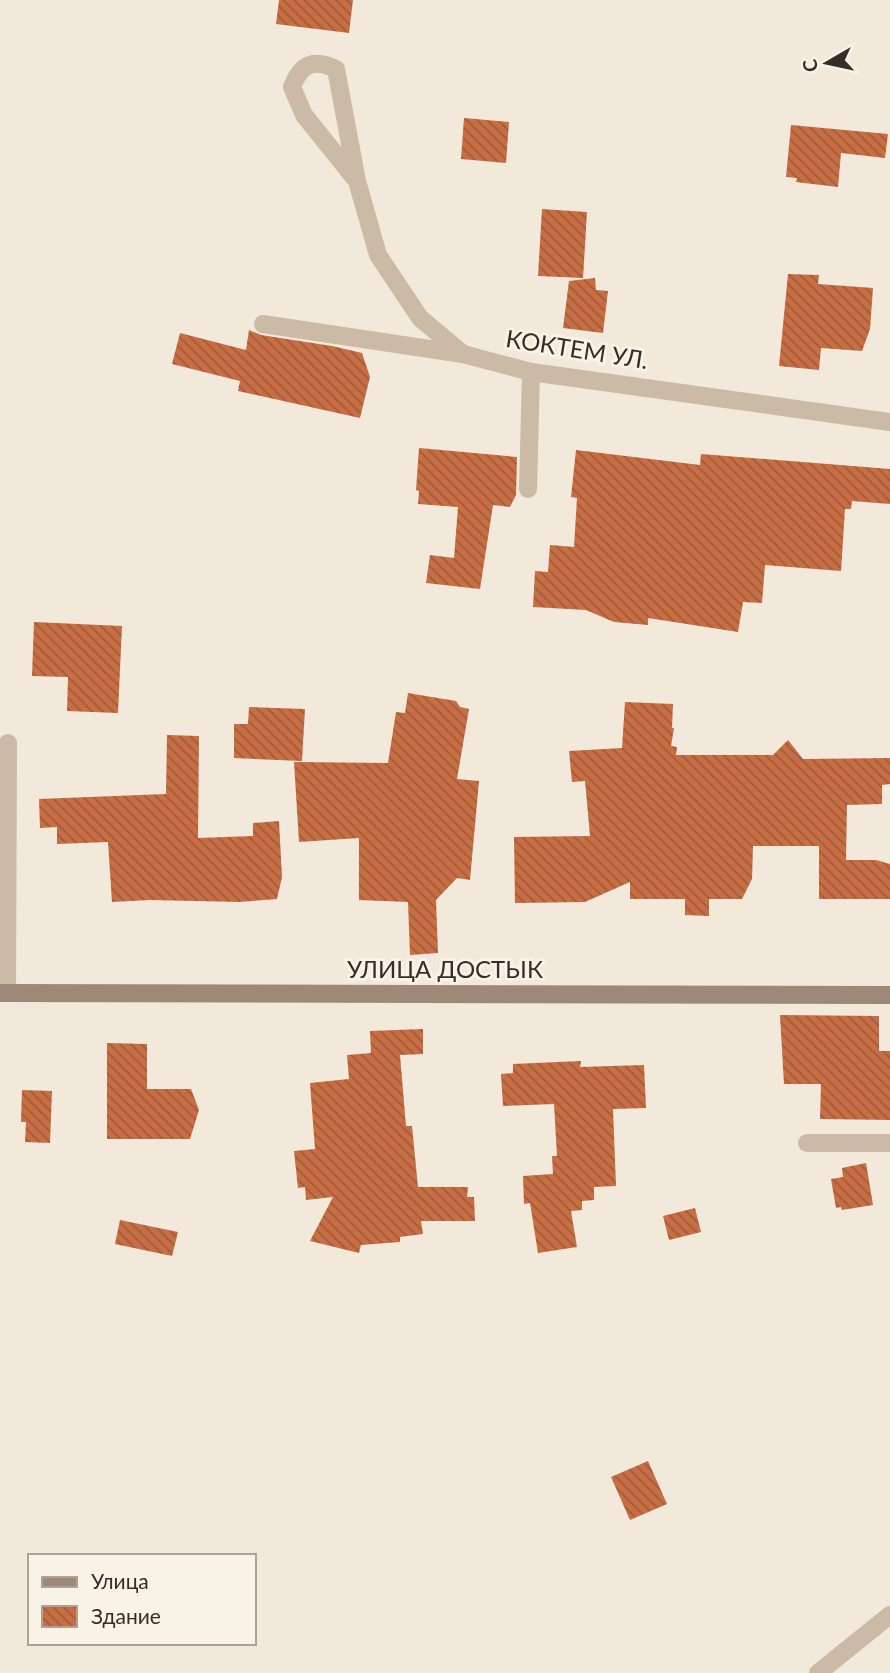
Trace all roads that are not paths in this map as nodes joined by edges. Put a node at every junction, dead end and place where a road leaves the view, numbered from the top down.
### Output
1 (357, 181) junction
2 (263, 324) dead end
3 (463, 354) junction
4 (531, 372) junction
5 (890, 422) edge
6 (528, 489) dead end
7 (8, 743) dead end
8 (4, 993) edge
9 (890, 995) edge
10 (807, 1143) dead end
11 (890, 1143) edge
12 (890, 1615) edge
13 (818, 1673) edge

1 - 1 street, КОКТЕМ УЛ.
1 - 3 street, КОКТЕМ УЛ.
2 - 3 street
3 - 4 street, КОКТЕМ УЛ.
4 - 5 street, КОКТЕМ УЛ.
4 - 6 street
7 - 8 street
8 - 9 main road, УЛИЦА ДОСТЫК
10 - 11 street
12 - 13 street

